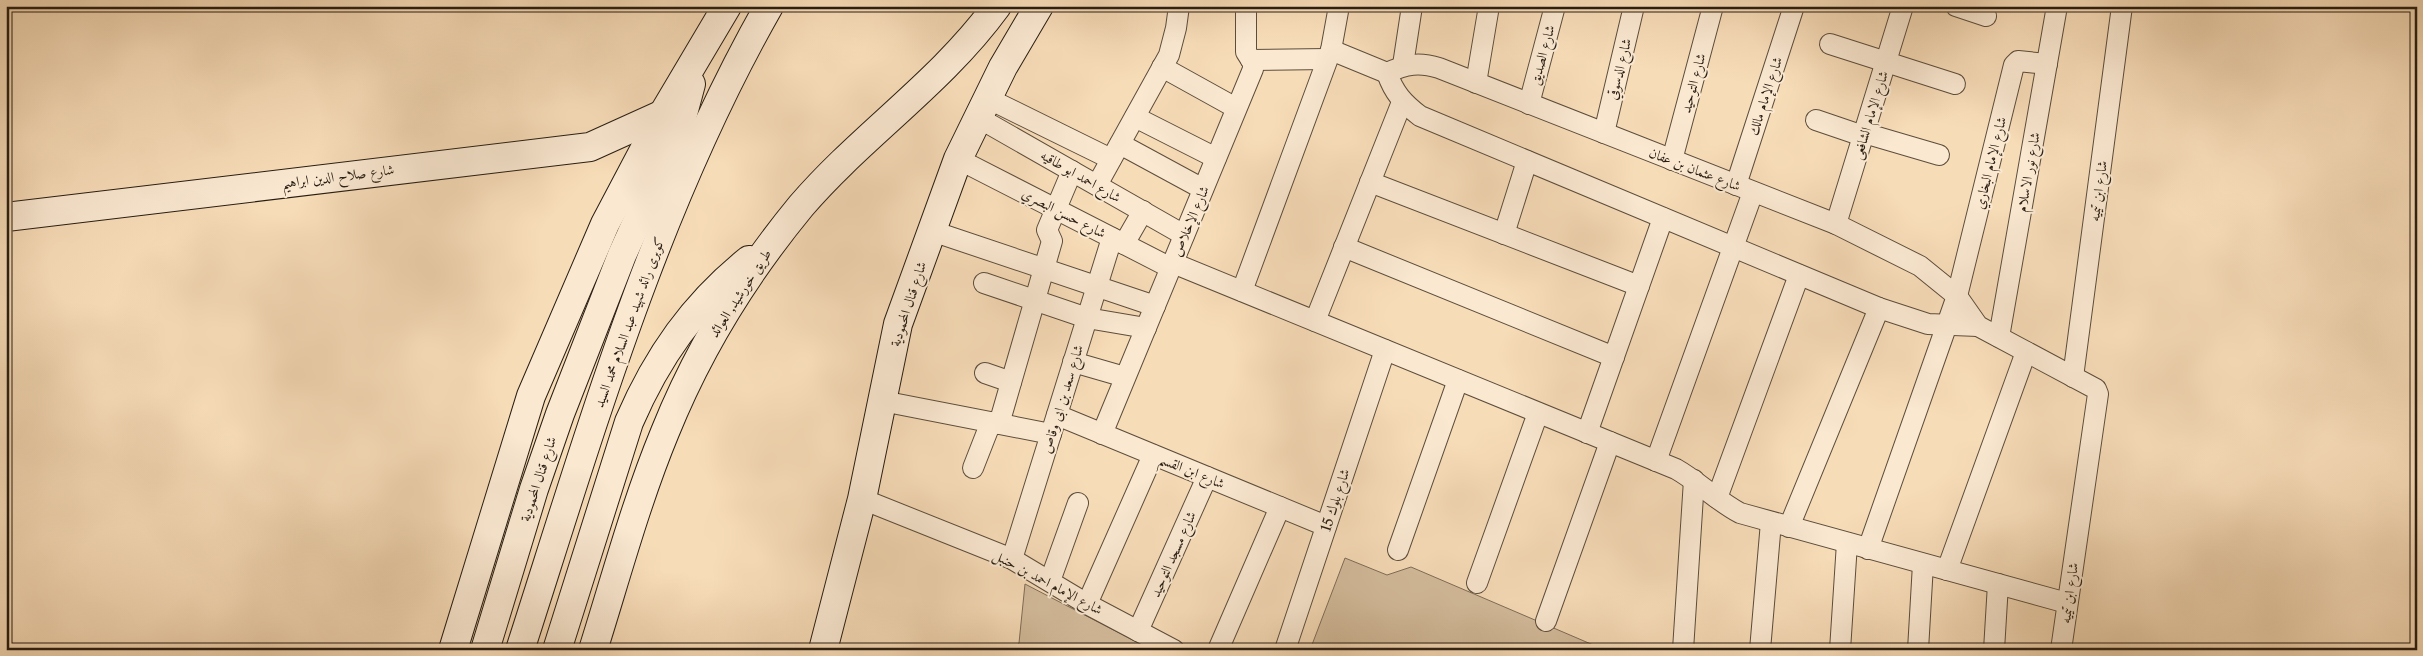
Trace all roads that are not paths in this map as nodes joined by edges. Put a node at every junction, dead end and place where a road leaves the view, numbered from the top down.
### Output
1 (727, 6) edge
2 (769, 6) edge
3 (997, 6) edge
4 (1039, 6) edge
5 (1179, 6) edge
6 (1246, 6) edge
7 (1339, 6) edge
8 (1412, 6) edge
9 (1489, 6) edge
10 (1555, 6) edge
11 (1634, 6) edge
12 (1713, 6) edge
13 (1794, 6) edge
14 (1903, 6) edge
15 (1956, 6) edge
16 (2057, 6) edge
17 (2122, 6) edge
18 (1986, 16) dead end
19 (1830, 44) dead end
20 (1329, 55) junction
21 (695, 60) junction
22 (1252, 60) junction
23 (1886, 62) junction
24 (2048, 64) junction
25 (1162, 67) junction
26 (1395, 69) junction
27 (1476, 83) junction
28 (1955, 84) dead end
29 (1402, 102) junction
30 (1529, 104) junction
31 (982, 108) junction
32 (1236, 108) junction
33 (663, 114) junction
34 (1135, 117) junction
35 (1816, 120) dead end
36 (1604, 133) junction
37 (1864, 134) junction
38 (1116, 151) junction
39 (1939, 155) dead end
40 (1216, 158) junction
41 (958, 159) junction
42 (1672, 160) junction
43 (1527, 161) junction
44 (1072, 171) junction
45 (1370, 182) junction
46 (1097, 185) junction
47 (1745, 188) junction
48 (1203, 189) junction
49 (1056, 209) junction
50 (1143, 211) junction
51 (6, 217) edge
52 (1663, 218) junction
53 (1836, 224) junction
54 (932, 231) junction
55 (1504, 234) junction
56 (1184, 235) junction
57 (1118, 241) junction
58 (772, 244) junction
59 (1344, 247) junction
60 (1733, 247) junction
61 (1172, 265) junction
62 (1044, 269) junction
63 (1799, 275) junction
64 (984, 283) dead end
65 (1639, 286) junction
66 (1097, 287) junction
67 (1242, 291) junction
68 (1957, 296) junction
69 (1035, 301) junction
70 (1155, 306) junction
71 (1879, 308) junction
72 (1087, 318) junction
73 (1315, 321) junction
74 (1947, 326) junction
75 (1978, 326) junction
76 (1146, 328) junction
77 (1999, 337) junction
78 (1384, 350) junction
79 (2026, 352) junction
80 (1614, 356) junction
81 (1073, 362) junction
82 (985, 373) dead end
83 (2073, 376) junction
84 (1125, 377) junction
85 (1458, 380) junction
86 (1011, 382) junction
87 (2096, 389) joint
88 (882, 401) junction
89 (1538, 412) junction
90 (995, 423) junction
91 (1054, 424) junction
92 (1587, 433) junction
93 (1102, 434) junction
94 (1610, 442) junction
95 (1153, 455) junction
96 (1656, 461) junction
97 (973, 468) dead end
98 (1207, 477) junction
99 (1694, 480) junction
100 (1717, 498) junction
101 (862, 499) junction
102 (1078, 502) dead end
103 (1280, 507) junction
104 (1780, 524) junction
105 (1326, 526) junction
106 (1847, 543) junction
107 (1868, 549) junction
108 (1398, 550) dead end
109 (1012, 559) junction
110 (1923, 564) junction
111 (1947, 570) junction
112 (1050, 582) junction
113 (1477, 583) dead end
114 (1998, 584) junction
115 (2067, 603) junction
116 (1088, 604) junction
117 (1546, 621) dead end
118 (1138, 631) junction
119 (453, 650) edge
120 (484, 650) edge
121 (520, 650) edge
122 (556, 650) edge
123 (593, 650) edge
124 (823, 650) edge
125 (1174, 650) edge
126 (1218, 650) edge
127 (1285, 650) edge
128 (1683, 650) edge
129 (1760, 650) edge
130 (1840, 650) edge
131 (1918, 650) edge
132 (1994, 650) edge
133 (2061, 650) edge

1 - 21 main road
2 - 121 main road, كوبرى رائد شهيد عبد السلام محمد السيد
3 - 58 main road, طريق خورشيد, العوائد
4 - 31 main road, شارع قنال المحمودية
5 - 25 street
6 - 22 street, شارع الإخلاص
7 - 20 street
8 - 26 street
9 - 27 street
10 - 30 street, شارع الصديق
11 - 36 street, شارع الدسوقي
12 - 42 street, شارع التوحيد
13 - 47 street, شارع الإمام مالك
14 - 23 street, شارع الإمام الشافعى
15 - 18 street
16 - 24 street, شارع نور الاسلام
17 - 83 street, شارع ابن تيميه
19 - 23 street
20 - 22 street
20 - 26 street, شارع عثمان بن عفان
20 - 67 street
21 - 33 main road
21 - 120 main road, شارع قنال المحمودية
22 - 32 street, شارع الإخلاص
23 - 28 street
23 - 37 street, شارع الإمام الشافعى
24 - 68 street, شارع الإمام البخاري
24 - 77 street, شارع نور الاسلام
25 - 32 street
25 - 34 street
26 - 27 street, شارع عثمان بن عفان
26 - 29 street, شارع عثمان بن عفان
27 - 30 street, شارع عثمان بن عفان
29 - 43 street, شارع عثمان بن عفان
29 - 45 street
30 - 36 street, شارع عثمان بن عفان
31 - 38 street
31 - 41 main road, شارع قنال المحمودية
31 - 44 street, شارع احمد ابو طاقيه
32 - 40 street, شارع الإخلاص
33 - 51 main road, شارع صلاح الدين ابراهيم
33 - 119 main road
34 - 38 street
34 - 40 street
35 - 37 street
36 - 42 street, شارع عثمان بن عفان
37 - 39 street
37 - 53 street, شارع الإمام الشافعى
38 - 46 street
38 - 48 street
40 - 48 street, شارع الإخلاص
41 - 49 street, شارع حسن البصري
41 - 54 main road, شارع قنال المحمودية
42 - 47 street, شارع عثمان بن عفان
43 - 52 street, شارع عثمان بن عفان
43 - 55 street
44 - 46 street, شارع احمد ابو طاقيه
44 - 49 street
45 - 55 street
45 - 59 street
46 - 50 street, شارع احمد ابو طاقيه
47 - 53 street, شارع عثمان بن عفان
47 - 60 street, شارع الإمام مالك
48 - 56 street, شارع الإخلاص
49 - 57 street, شارع حسن البصري
49 - 62 street
50 - 56 street, شارع احمد ابو طاقيه
50 - 57 street, شارع سعد بن ابى وقاص
52 - 60 street, شارع عثمان بن عفان
52 - 65 street
53 - 68 street, شارع عثمان بن عفان
54 - 62 street
54 - 88 main road, شارع قنال المحمودية
55 - 65 street
56 - 61 street, شارع الإخلاص
57 - 61 street, شارع حسن البصري
57 - 66 street, شارع سعد بن ابى وقاص
58 - 122 main road
58 - 123 main road, طريق خورشيد, العوائد
59 - 73 street
59 - 80 street
60 - 63 street, شارع عثمان بن عفان
60 - 96 street, شارع الإمام مالك
61 - 67 street, شارع حسن البصري
61 - 70 street, شارع الإخلاص
62 - 66 street
62 - 69 street
63 - 71 street, شارع عثمان بن عفان
63 - 100 street
64 - 69 street
65 - 80 street
66 - 70 street
66 - 72 street, شارع سعد بن ابى وقاص
67 - 73 street, شارع حسن البصري
68 - 74 street
68 - 75 street, شارع عثمان بن عفان
69 - 72 street
69 - 86 street
70 - 76 street, شارع الإخلاص
71 - 74 street, شارع عثمان بن عفان
71 - 104 street
72 - 76 street
72 - 81 street, شارع سعد بن ابى وقاص
73 - 78 street, شارع حسن البصري
74 - 75 street, شارع عثمان بن عفان
74 - 107 street
75 - 77 street, شارع عثمان بن عفان
76 - 84 street, شارع الإخلاص
77 - 79 street, شارع عثمان بن عفان
78 - 85 street, شارع حسن البصري
78 - 105 street, شارع بلوك 15
79 - 83 street, شارع عثمان بن عفان
79 - 111 street
80 - 92 street
81 - 84 street
81 - 91 street, شارع سعد بن ابى وقاص
82 - 86 street
83 - 87 street, شارع عثمان بن عفان
84 - 93 street, شارع الإخلاص
85 - 89 street, شارع حسن البصري
85 - 108 street
86 - 90 street
87 - 115 street, شارع ابن تيميه
88 - 90 street, شارع ابن القسم
88 - 101 main road, شارع قنال المحمودية
89 - 92 street, شارع حسن البصري
89 - 113 street
90 - 91 street, شارع ابن القسم
90 - 97 street
91 - 93 street, شارع ابن القسم
91 - 109 street, شارع سعد بن ابى وقاص
92 - 94 street, شارع حسن البصري
93 - 95 street, شارع ابن القسم
94 - 96 street, شارع حسن البصري
94 - 117 street
95 - 98 street, شارع ابن القسم
95 - 116 street
96 - 99 street, شارع حسن البصري
98 - 103 street, شارع ابن القسم
98 - 118 street, شارع مسجد التوحيد
99 - 100 street, شارع حسن البصري
99 - 128 street
100 - 104 street, شارع حسن البصري
101 - 109 street, شارع الإمام احمد بن حنبل
101 - 124 main road, شارع قنال المحمودية
102 - 112 street
103 - 105 street, شارع ابن القسم
103 - 126 street
104 - 106 street, شارع حسن البصري
104 - 129 street
105 - 127 street, شارع بلوك 15
106 - 107 street, شارع حسن البصري
106 - 130 street
107 - 110 street, شارع حسن البصري
109 - 112 street, شارع الإمام احمد بن حنبل
110 - 111 street, شارع حسن البصري
110 - 131 street
111 - 114 street, شارع حسن البصري
112 - 116 street, شارع الإمام احمد بن حنبل
114 - 115 street, شارع حسن البصري
114 - 132 street
115 - 133 street, شارع ابن تيميه
116 - 118 street, شارع الإمام احمد بن حنبل
118 - 125 street, شارع الإمام احمد بن حنبل

